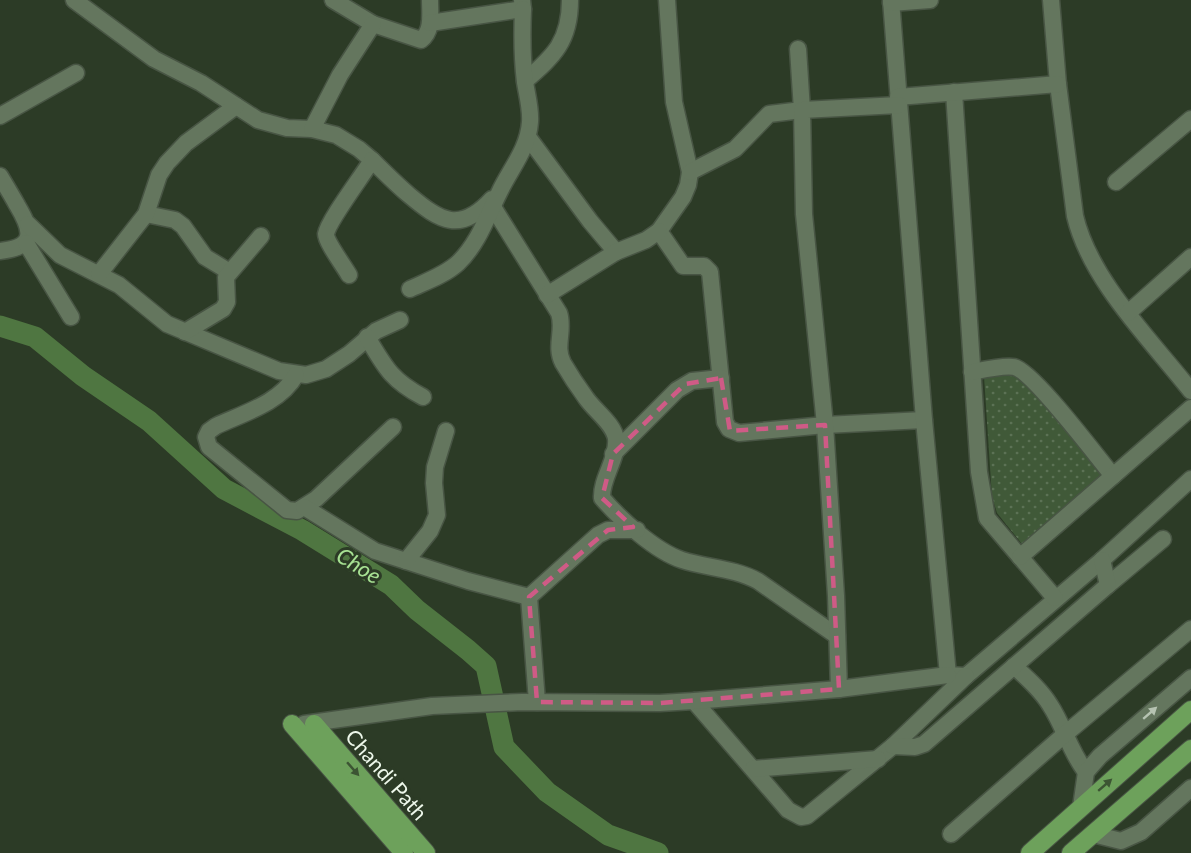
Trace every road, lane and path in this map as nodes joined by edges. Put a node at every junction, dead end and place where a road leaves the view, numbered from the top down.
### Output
1 (74, 0) edge
2 (333, 0) edge
3 (430, 0) edge
4 (667, 0) edge
5 (930, 0) edge
6 (1051, 0) edge
7 (572, 1) edge
8 (891, 2) edge
9 (523, 4) edge
10 (373, 24) junction
11 (430, 24) junction
12 (798, 49) dead end
13 (76, 73) dead end
14 (525, 81) junction
15 (1058, 84) junction
16 (954, 92) junction
17 (899, 101) junction
18 (236, 106) junction
19 (802, 110) junction
20 (0, 116) edge
21 (1191, 119) edge
22 (312, 129) junction
23 (528, 137) junction
24 (372, 160) junction
25 (690, 172) junction
26 (0, 176) edge
27 (1116, 182) dead end
28 (496, 199) junction
29 (146, 214) junction
30 (28, 224) junction
31 (659, 231) junction
32 (261, 236) dead end
33 (26, 243) junction
34 (0, 250) edge
35 (616, 252) junction
36 (1191, 257) edge
37 (228, 271) junction
38 (99, 274) junction
39 (349, 275) dead end
40 (410, 289) dead end
41 (547, 295) junction
42 (1128, 313) junction
43 (71, 317) dead end
44 (400, 320) dead end
45 (185, 332) junction
46 (367, 337) junction
47 (972, 372) junction
48 (296, 375) junction
49 (721, 378) junction
50 (1191, 391) edge
51 (423, 397) dead end
52 (1191, 408) edge
53 (924, 420) junction
54 (825, 425) junction
55 (393, 427) dead end
56 (446, 431) dead end
57 (614, 454) junction
58 (1113, 476) junction
59 (1191, 479) edge
60 (304, 507) junction
61 (637, 530) junction
62 (1163, 539) dead end
63 (1020, 557) junction
64 (1102, 560) junction
65 (406, 561) junction
66 (1108, 585) junction
67 (529, 597) junction
68 (1055, 598) junction
69 (1191, 629) edge
70 (837, 636) junction
71 (1014, 666) junction
72 (948, 675) junction
73 (966, 676) junction
74 (1191, 678) edge
75 (839, 689) junction
76 (694, 701) junction
77 (530, 702) junction
78 (1191, 710) edge
79 (292, 724) joint
80 (314, 724) junction
81 (1064, 735) junction
82 (893, 747) junction
83 (1191, 749) edge
84 (878, 759) junction
85 (753, 769) junction
86 (1086, 772) junction
87 (1191, 788) edge
88 (1081, 807) junction
89 (951, 834) dead end
90 (1093, 834) junction
91 (1121, 841) junction
92 (404, 853) edge
93 (426, 853) edge
94 (1030, 853) edge
95 (1071, 853) edge
96 (1109, 853) edge

1 - 18 street
2 - 10 street
3 - 11 street
4 - 25 street
5 - 8 street
6 - 15 street
7 - 14 street
8 - 17 street
9 - 11 street
9 - 14 street
10 - 11 street
10 - 22 street
12 - 19 street
13 - 20 street
14 - 23 street
15 - 16 street
15 - 42 street
16 - 17 street
16 - 47 street
17 - 19 street
17 - 53 street
18 - 22 street
18 - 29 street
19 - 25 street
19 - 54 street
21 - 27 street
22 - 24 street
23 - 28 street
23 - 35 street
24 - 28 street
24 - 39 street
25 - 31 street
26 - 30 street
28 - 40 street
28 - 41 street
29 - 37 street
29 - 38 street
30 - 33 street
30 - 38 street
31 - 35 street
31 - 49 street
32 - 37 street
33 - 34 street
33 - 43 street
35 - 41 street
36 - 42 street
37 - 45 street
38 - 45 street
41 - 57 street
42 - 50 street
44 - 46 street
45 - 48 street
46 - 48 street
46 - 51 street
47 - 58 street
47 - 63 street
48 - 60 street
49 - 54 street
49 - 57 street
52 - 58 street
53 - 54 street
53 - 72 street
54 - 70 street
55 - 60 street
56 - 65 street
57 - 61 street
58 - 63 street
59 - 64 street
60 - 65 street
61 - 67 street
61 - 70 street
62 - 66 street
63 - 68 street
64 - 66 street
64 - 68 street
65 - 67 street
66 - 71 street
67 - 77 street
68 - 73 street
69 - 81 street
70 - 75 street
71 - 81 street
71 - 82 street
72 - 73 street
72 - 75 street
73 - 82 street
86 -> 74 street
75 - 76 street
76 - 77 street
76 - 85 street
77 - 80 street
88 -> 78 main road
79 - 80 street
79 - 92 main road, Chandi Path
80 -> 93 main road, Chandi Path
81 - 86 street
81 - 89 street
82 - 84 street
83 - 90 main road
84 - 85 street
84 - 85 street
86 - 88 street
87 - 91 street
88 - 94 main road
90 - 91 street
90 - 95 main road
91 - 96 street

